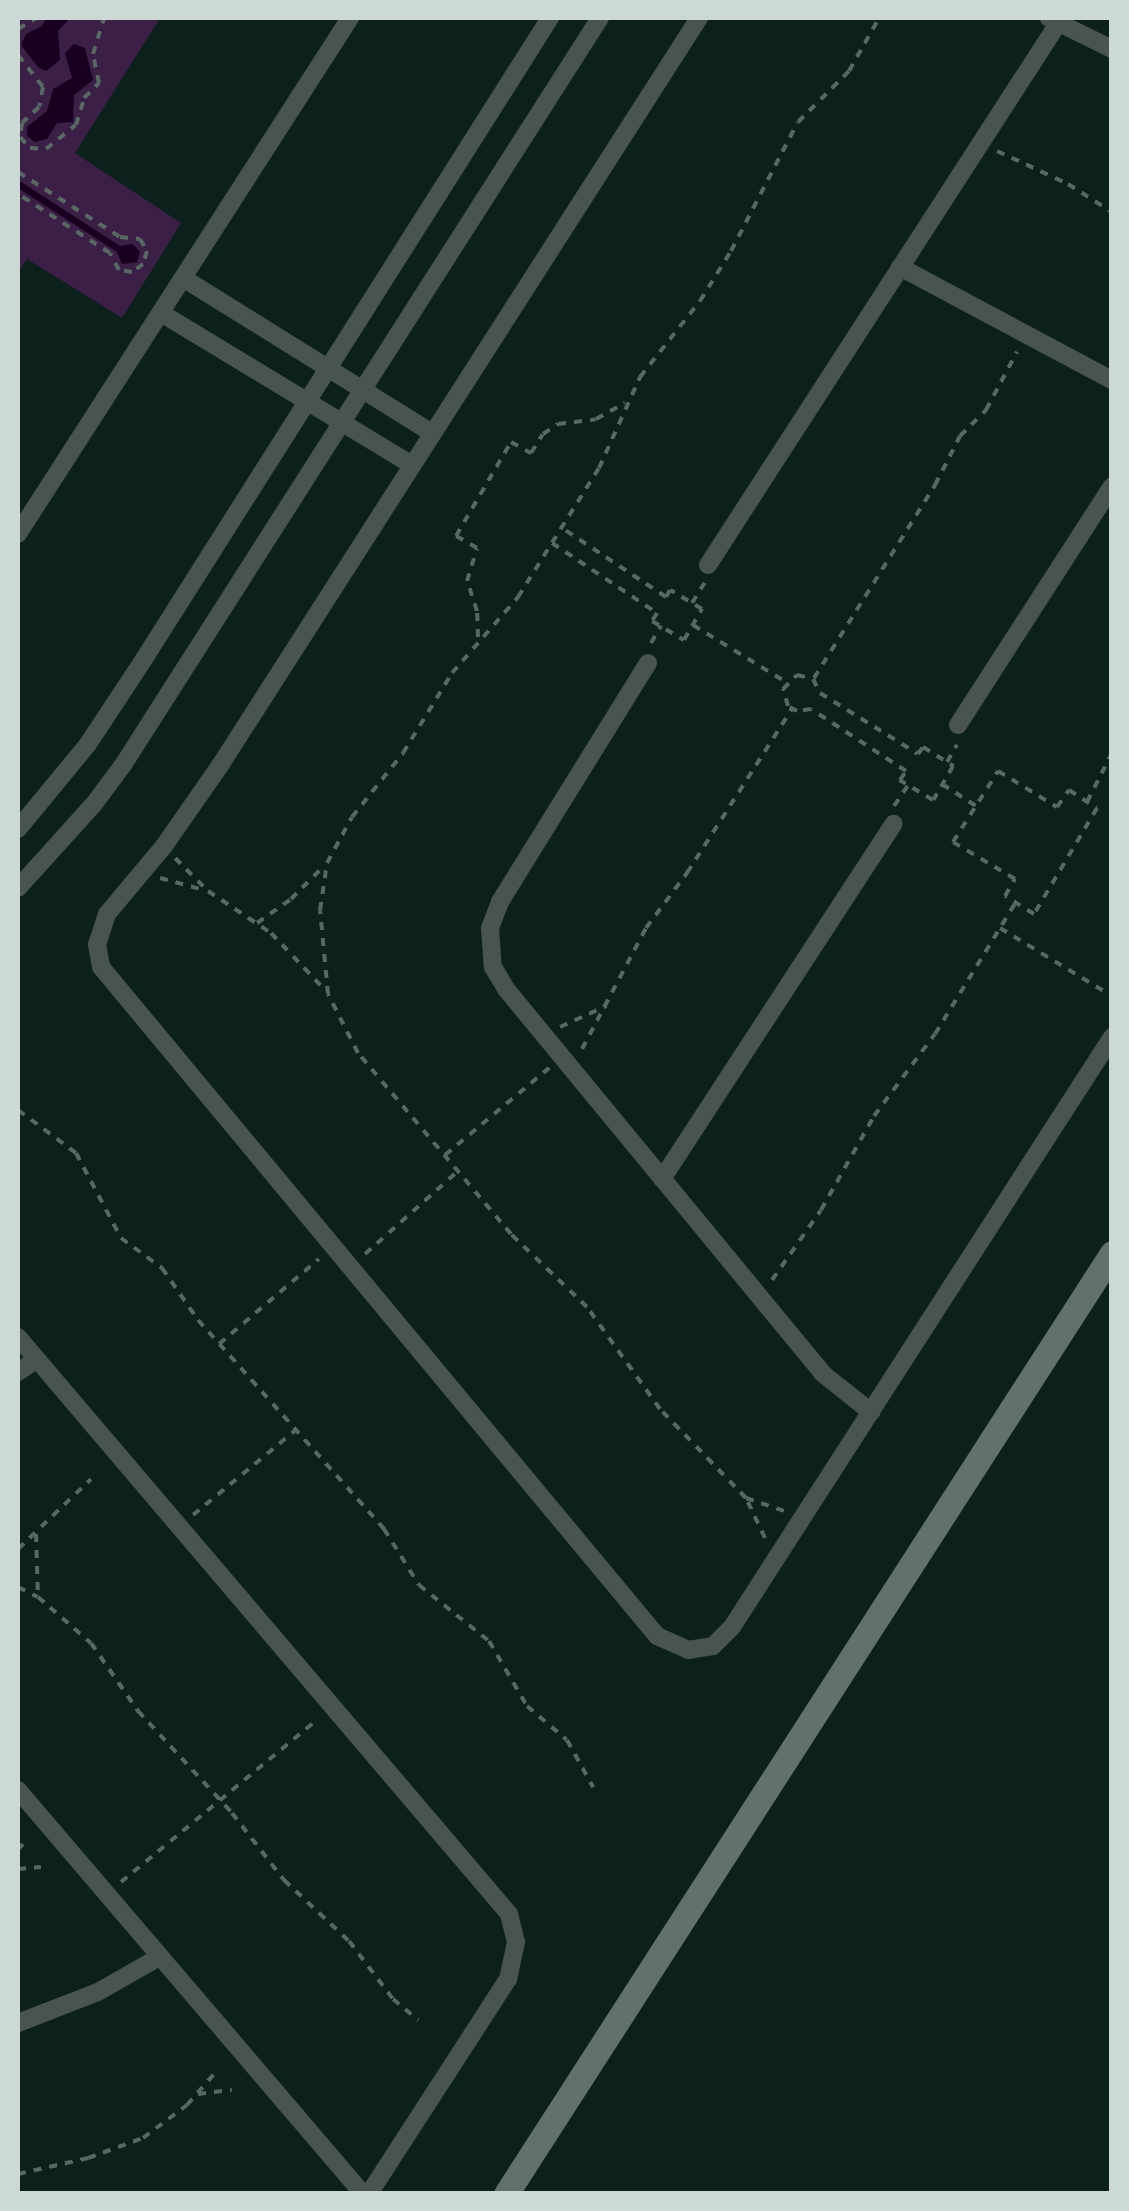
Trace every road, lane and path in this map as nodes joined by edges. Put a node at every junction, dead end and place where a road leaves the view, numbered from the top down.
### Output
1 (36, 18) edge
2 (104, 18) edge
3 (350, 18) edge
4 (550, 18) edge
5 (600, 18) edge
6 (699, 18) edge
7 (1054, 20) edge
8 (18, 29) edge
9 (1112, 50) edge
10 (18, 55) edge
11 (22, 142) junction
12 (980, 144) junction
13 (18, 150) edge
14 (18, 172) edge
15 (18, 194) edge
16 (1112, 212) edge
17 (900, 268) junction
18 (183, 278) junction
19 (161, 313) junction
20 (1026, 335) junction
21 (328, 368) junction
22 (1112, 380) edge
23 (362, 390) junction
24 (629, 400) dead end
25 (307, 402) junction
26 (341, 422) junction
27 (432, 433) junction
28 (412, 466) junction
29 (1112, 486) edge
30 (562, 528) dead end
31 (18, 534) edge
32 (552, 543) dead end
33 (708, 565) dead end
34 (693, 625) junction
35 (478, 640) dead end
36 (648, 663) dead end
37 (813, 679) junction
38 (786, 682) junction
39 (792, 709) junction
40 (958, 725) dead end
41 (1112, 753) edge
42 (942, 784) junction
43 (1087, 802) junction
44 (976, 806) junction
45 (893, 824) dead end
46 (18, 830) edge
47 (164, 846) junction
48 (327, 863) dead end
49 (143, 873) junction
50 (18, 888) edge
51 (208, 891) junction
52 (1016, 902) junction
53 (258, 924) junction
54 (1000, 928) junction
55 (328, 994) dead end
56 (1112, 996) edge
57 (606, 1006) junction
58 (544, 1036) junction
59 (1112, 1037) edge
60 (567, 1063) junction
61 (18, 1110) edge
62 (446, 1155) dead end
63 (458, 1171) dead end
64 (662, 1179) junction
65 (332, 1248) junction
66 (1112, 1253) edge
67 (349, 1268) junction
68 (760, 1297) junction
69 (18, 1337) edge
70 (220, 1344) junction
71 (36, 1360) junction
72 (18, 1372) edge
73 (871, 1412) junction
74 (297, 1430) junction
75 (92, 1479) dead end
76 (746, 1498) dead end
77 (803, 1518) junction
78 (178, 1527) junction
79 (36, 1534) junction
80 (18, 1549) edge
81 (18, 1587) edge
82 (38, 1597) junction
83 (333, 1706) junction
84 (593, 1788) dead end
85 (18, 1790) edge
86 (220, 1800) junction
87 (23, 1844) dead end
88 (18, 1849) edge
89 (41, 1867) dead end
90 (18, 1869) edge
91 (106, 1895) junction
92 (159, 1957) junction
93 (418, 2020) dead end
94 (18, 2023) edge
95 (214, 2074) dead end
96 (232, 2090) dead end
97 (198, 2094) junction
98 (18, 2174) edge
99 (366, 2194) edge
100 (506, 2194) edge

1 - 8 path
2 - 11 path
3 - 18 street
4 - 21 street
5 - 23 street
6 - 27 street
7 - 9 street
7 - 12 street
10 - 11 path
11 - 13 path
12 - 16 path
12 - 17 street
14 - 15 path
17 - 20 street
17 - 33 street
18 - 19 street
18 - 21 street
19 - 25 street
19 - 31 street
20 - 22 street
20 - 37 path
21 - 23 street
21 - 25 street
23 - 26 street
23 - 27 street
24 - 35 path
25 - 26 street
25 - 46 street
26 - 28 street
26 - 50 street
27 - 28 street
28 - 47 street
29 - 40 street
30 - 34 path
32 - 34 path
34 - 38 path
36 - 58 street
37 - 38 path
37 - 42 path
38 - 39 path
39 - 42 path
39 - 57 path
41 - 43 path
42 - 44 path
43 - 44 path
43 - 52 path
44 - 52 path
45 - 64 street
47 - 49 street
47 - 51 path
48 - 53 path
49 - 51 path
49 - 65 street
51 - 53 path
52 - 54 path
53 - 55 path
54 - 56 path
54 - 68 path
57 - 58 path
57 - 60 path
58 - 60 street
59 - 73 street
60 - 62 path
60 - 64 street
61 - 70 path
63 - 67 path
64 - 68 street
65 - 67 street
65 - 70 path
66 - 100 main road
67 - 77 street
68 - 73 street
69 - 71 street
70 - 74 path
71 - 72 street
71 - 78 street
73 - 77 street
74 - 78 path
74 - 84 path
75 - 79 path
76 - 77 path
78 - 83 street
79 - 80 path
79 - 82 path
81 - 82 path
82 - 86 path
83 - 86 path
83 - 99 street
85 - 91 street
86 - 91 path
86 - 93 path
87 - 88 path
89 - 90 path
91 - 92 street
92 - 94 street
92 - 99 street
95 - 97 path
96 - 97 path
97 - 98 path

